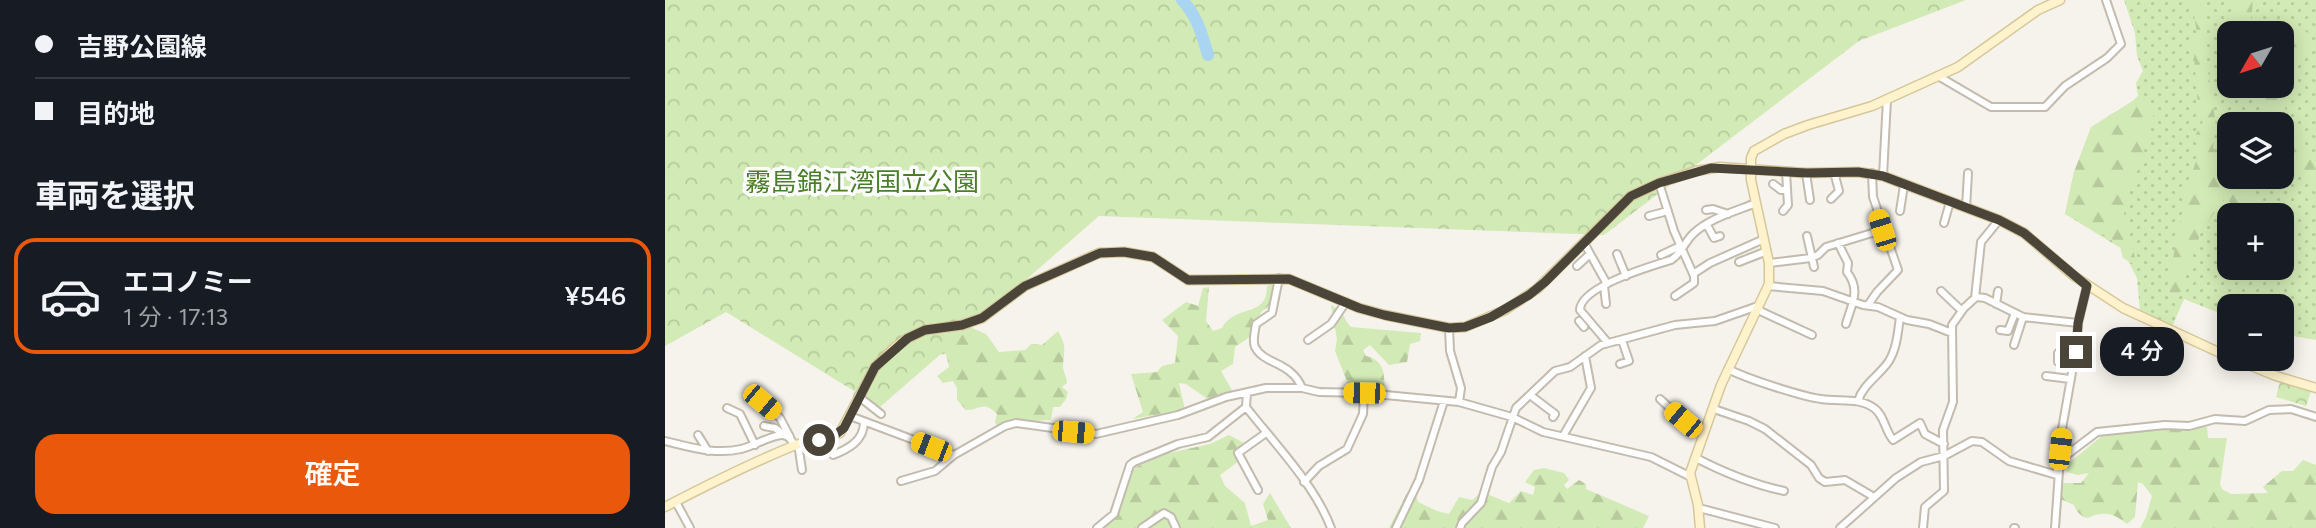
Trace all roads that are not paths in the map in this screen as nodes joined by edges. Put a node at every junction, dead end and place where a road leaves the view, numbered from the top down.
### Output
1 (2106, 0) edge
2 (2056, 1) edge
3 (1938, 76) junction
4 (1887, 99) junction
5 (1750, 170) junction
6 (1786, 172) junction
7 (1834, 172) junction
8 (1807, 173) junction
9 (1872, 173) junction
10 (1968, 173) dead end
11 (1883, 176) junction
12 (1659, 183) junction
13 (1773, 184) dead end
14 (1904, 185) junction
15 (1786, 190) junction
16 (1831, 199) dead end
17 (1810, 200) dead end
18 (1950, 202) junction
19 (1756, 203) junction
20 (1966, 208) junction
21 (1706, 210) dead end
22 (1787, 210) dead end
23 (1668, 211) junction
24 (1900, 211) dead end
25 (1728, 214) junction
26 (1649, 216) dead end
27 (1999, 220) junction
28 (1944, 223) dead end
29 (1707, 225) junction
30 (1882, 230) junction
31 (1720, 236) dead end
32 (1807, 236) dead end
33 (1764, 239) junction
34 (1584, 243) junction
35 (1838, 243) junction
36 (1681, 248) junction
37 (1767, 251) junction
38 (1590, 254) junction
39 (1617, 254) dead end
40 (1661, 255) dead end
41 (1811, 258) junction
42 (1739, 262) dead end
43 (1769, 263) junction
44 (1577, 265) dead end
45 (1814, 267) dead end
46 (1693, 274) junction
47 (1626, 276) junction
48 (1279, 278) junction
49 (1605, 285) junction
50 (1768, 286) junction
51 (2087, 286) junction
52 (1941, 291) dead end
53 (1998, 291) dead end
54 (1675, 296) dead end
55 (1975, 298) junction
56 (1852, 301) junction
57 (1346, 302) junction
58 (1606, 304) dead end
59 (1996, 304) junction
60 (1868, 305) junction
61 (1758, 308) junction
62 (1962, 311) junction
63 (2015, 313) junction
64 (1900, 317) junction
65 (2023, 317) junction
66 (2078, 323) junction
67 (1846, 324) dead end
68 (1449, 328) junction
69 (2000, 330) dead end
70 (1952, 333) junction
71 (1812, 335) dead end
72 (1308, 340) dead end
73 (1622, 340) junction
74 (1608, 343) junction
75 (2014, 345) dead end
76 (2217, 351) edge
77 (2076, 352) junction
78 (1585, 356) junction
79 (2058, 362) dead end
80 (1620, 364) dead end
81 (1728, 369) junction
82 (2264, 371) edge
83 (2046, 376) dead end
84 (2070, 379) junction
85 (1302, 388) junction
86 (2316, 388) edge
87 (752, 390) dead end
88 (1247, 393) junction
89 (1364, 393) junction
90 (1530, 395) junction
91 (858, 396) junction
92 (1660, 399) dead end
93 (1444, 401) junction
94 (1858, 401) junction
95 (1459, 402) junction
96 (1246, 407) junction
97 (727, 408) dead end
98 (1714, 409) junction
99 (881, 414) dead end
100 (850, 416) junction
101 (1512, 417) junction
102 (1553, 417) dead end
103 (2316, 417) edge
104 (864, 422) junction
105 (764, 426) dead end
106 (1705, 430) junction
107 (1266, 433) junction
108 (698, 435) dead end
109 (1563, 436) junction
110 (665, 441) edge
111 (792, 441) junction
112 (1944, 444) junction
113 (755, 445) junction
114 (708, 451) junction
115 (833, 455) dead end
116 (954, 455) junction
117 (1944, 456) junction
118 (1696, 458) junction
119 (803, 470) dead end
120 (2057, 472) junction
121 (1691, 477) junction
122 (901, 481) dead end
123 (1304, 482) junction
124 (1258, 490) dead end
125 (1784, 491) dead end
126 (1874, 497) junction
127 (675, 502) junction
128 (665, 507) edge
129 (1699, 508) junction
130 (1745, 524) edge
131 (690, 528) edge
132 (1097, 528) edge
133 (1142, 528) edge
134 (1176, 528) edge
135 (1331, 528) edge
136 (1396, 528) edge
137 (1460, 528) edge
138 (1700, 528) edge
139 (1775, 528) edge
140 (1840, 528) edge
141 (1923, 528) edge
142 (2055, 528) edge

1 - 3 street
2 - 3 main road
3 - 4 main road
4 - 5 main road
4 - 11 street
5 - 6 main road
5 - 12 main road
5 - 19 main road
6 - 8 main road
6 - 15 street
7 - 8 main road
7 - 9 main road
7 - 16 street
8 - 17 street
9 - 11 main road
9 - 30 street
10 - 20 street
11 - 14 main road
12 - 23 street
12 - 34 main road
13 - 15 street
14 - 18 main road
14 - 24 street
15 - 22 street
18 - 20 main road
18 - 28 street
19 - 25 street
19 - 33 main road
20 - 27 main road
21 - 25 street
23 - 26 street
23 - 36 street
25 - 29 street
27 - 51 main road
27 - 55 street
29 - 31 street
29 - 36 street
30 - 35 street
30 - 60 street
32 - 41 street
33 - 37 main road
33 - 46 street
34 - 38 street
34 - 68 main road
35 - 41 street
35 - 56 street
36 - 40 street
36 - 46 street
36 - 47 street
37 - 42 street
37 - 43 main road
38 - 44 street
38 - 49 street
39 - 47 street
41 - 43 street
41 - 45 street
43 - 50 main road
46 - 54 street
47 - 49 street
48 - 57 main road
48 - 85 street
48 - 91 main road
49 - 58 street
49 - 74 street
50 - 56 street
50 - 61 main road
51 - 66 street
51 - 76 main road
52 - 62 street
53 - 59 street
55 - 59 street
55 - 62 street
56 - 60 street
56 - 67 street
57 - 68 main road
57 - 72 street
59 - 63 street
60 - 64 street
61 - 71 street
61 - 73 street
61 - 81 main road
62 - 70 street
63 - 65 street
63 - 69 street
64 - 70 street
64 - 94 street
65 - 66 street
65 - 75 street
66 - 77 street
68 - 95 street
70 - 112 street
73 - 74 street
73 - 80 street
74 - 78 street
77 - 79 street
77 - 84 street
78 - 90 street
78 - 109 street
81 - 94 street
81 - 98 main road
82 - 86 main road
83 - 84 street
84 - 120 street
85 - 88 street
85 - 89 street
87 - 111 street
88 - 96 street
88 - 116 street
89 - 93 street
89 - 123 street
90 - 101 street
90 - 102 street
91 - 99 street
91 - 100 main road
92 - 106 street
93 - 95 street
93 - 136 street
94 - 112 street
95 - 101 street
96 - 107 street
96 - 132 street
97 - 113 street
98 - 106 main road
98 - 126 street
100 - 104 street
100 - 111 main road
101 - 109 street
101 - 137 street
103 - 120 street
104 - 115 street
104 - 116 street
105 - 111 street
106 - 118 main road
107 - 123 street
107 - 124 street
108 - 114 street
109 - 121 street
110 - 114 street
111 - 113 street
111 - 119 street
111 - 127 main road
112 - 117 street
113 - 114 street
116 - 122 street
117 - 120 street
117 - 126 street
117 - 141 street
118 - 121 main road
118 - 125 street
120 - 142 street
121 - 129 main road
123 - 135 street
126 - 140 street
127 - 128 main road
127 - 131 street
129 - 130 street
129 - 138 main road
130 - 139 street
133 - 134 street

